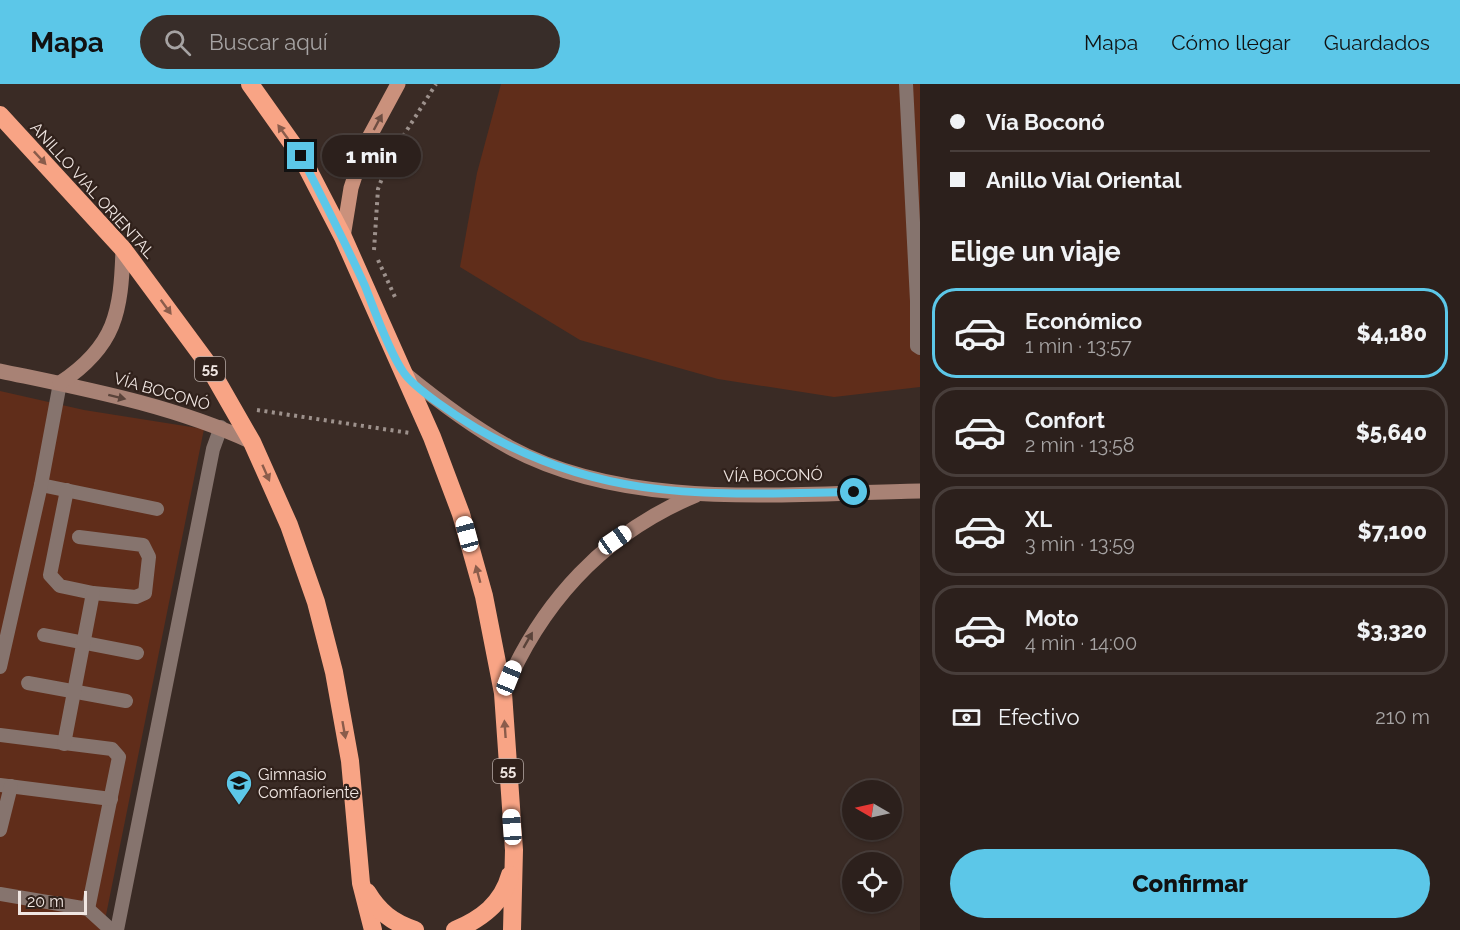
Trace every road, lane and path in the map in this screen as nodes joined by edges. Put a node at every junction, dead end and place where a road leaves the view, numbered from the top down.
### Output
1 (250, 84) edge
2 (398, 84) edge
3 (436, 84) edge
4 (906, 84) edge
5 (0, 115) edge
6 (343, 237) junction
7 (123, 249) junction
8 (379, 320) junction
9 (920, 348) edge
10 (0, 370) edge
11 (404, 374) junction
12 (60, 383) junction
13 (232, 406) junction
14 (221, 427) junction
15 (432, 436) junction
16 (252, 442) junction
17 (41, 485) junction
18 (67, 490) junction
19 (920, 491) edge
20 (699, 494) junction
21 (157, 509) dead end
22 (79, 537) dead end
23 (93, 593) junction
24 (44, 635) dead end
25 (83, 643) junction
26 (137, 653) dead end
27 (0, 668) edge
28 (28, 683) dead end
29 (74, 692) junction
30 (503, 693) junction
31 (126, 701) dead end
32 (0, 735) edge
33 (64, 744) junction
34 (5, 785) edge
35 (111, 799) junction
36 (0, 830) edge
37 (514, 850) junction
38 (361, 883) junction
39 (0, 894) edge
40 (88, 909) junction
41 (111, 930) edge
42 (117, 930) edge
43 (373, 930) edge
44 (415, 930) edge
45 (455, 930) edge
46 (512, 930) edge

6 -> 1 highway, 55
6 -> 2 main road
3 - 8 path
4 - 9 lane
5 -> 7 highway, ANILLO VIAL ORIENTAL / 55
6 - 8 highway, 55
7 - 12 main road
7 -> 13 highway, ANILLO VIAL ORIENTAL / 55
8 - 11 highway, 55
10 - 12 main road, VÍA BOCONÓ
11 - 15 highway, 55
11 - 20 main road, VÍA BOCONÓ
12 -> 14 main road, VÍA BOCONÓ
12 - 17 lane
13 - 15 path
13 - 16 highway, ANILLO VIAL ORIENTAL / 55
14 - 16 main road, VÍA BOCONÓ
14 - 42 lane
30 -> 15 highway, 55
16 -> 38 highway, ANILLO VIAL ORIENTAL / 55
17 - 18 lane
17 - 27 lane
18 - 21 lane
18 - 23 lane
19 - 20 main road, VÍA BOCONÓ
30 -> 20 main road, VÍA BOCONÓ
22 - 23 lane
23 - 25 lane
24 - 25 lane
25 - 26 lane
25 - 29 lane
28 - 29 lane
29 - 31 lane
29 - 33 lane
37 -> 30 highway, 55
32 - 33 lane
33 - 35 lane
34 - 35 lane
34 - 36 lane
35 - 40 lane
37 - 45 highway
37 - 46 highway, 55
38 - 43 highway, ANILLO VIAL ORIENTAL / 55
38 - 44 highway
39 - 40 lane
40 - 41 lane

